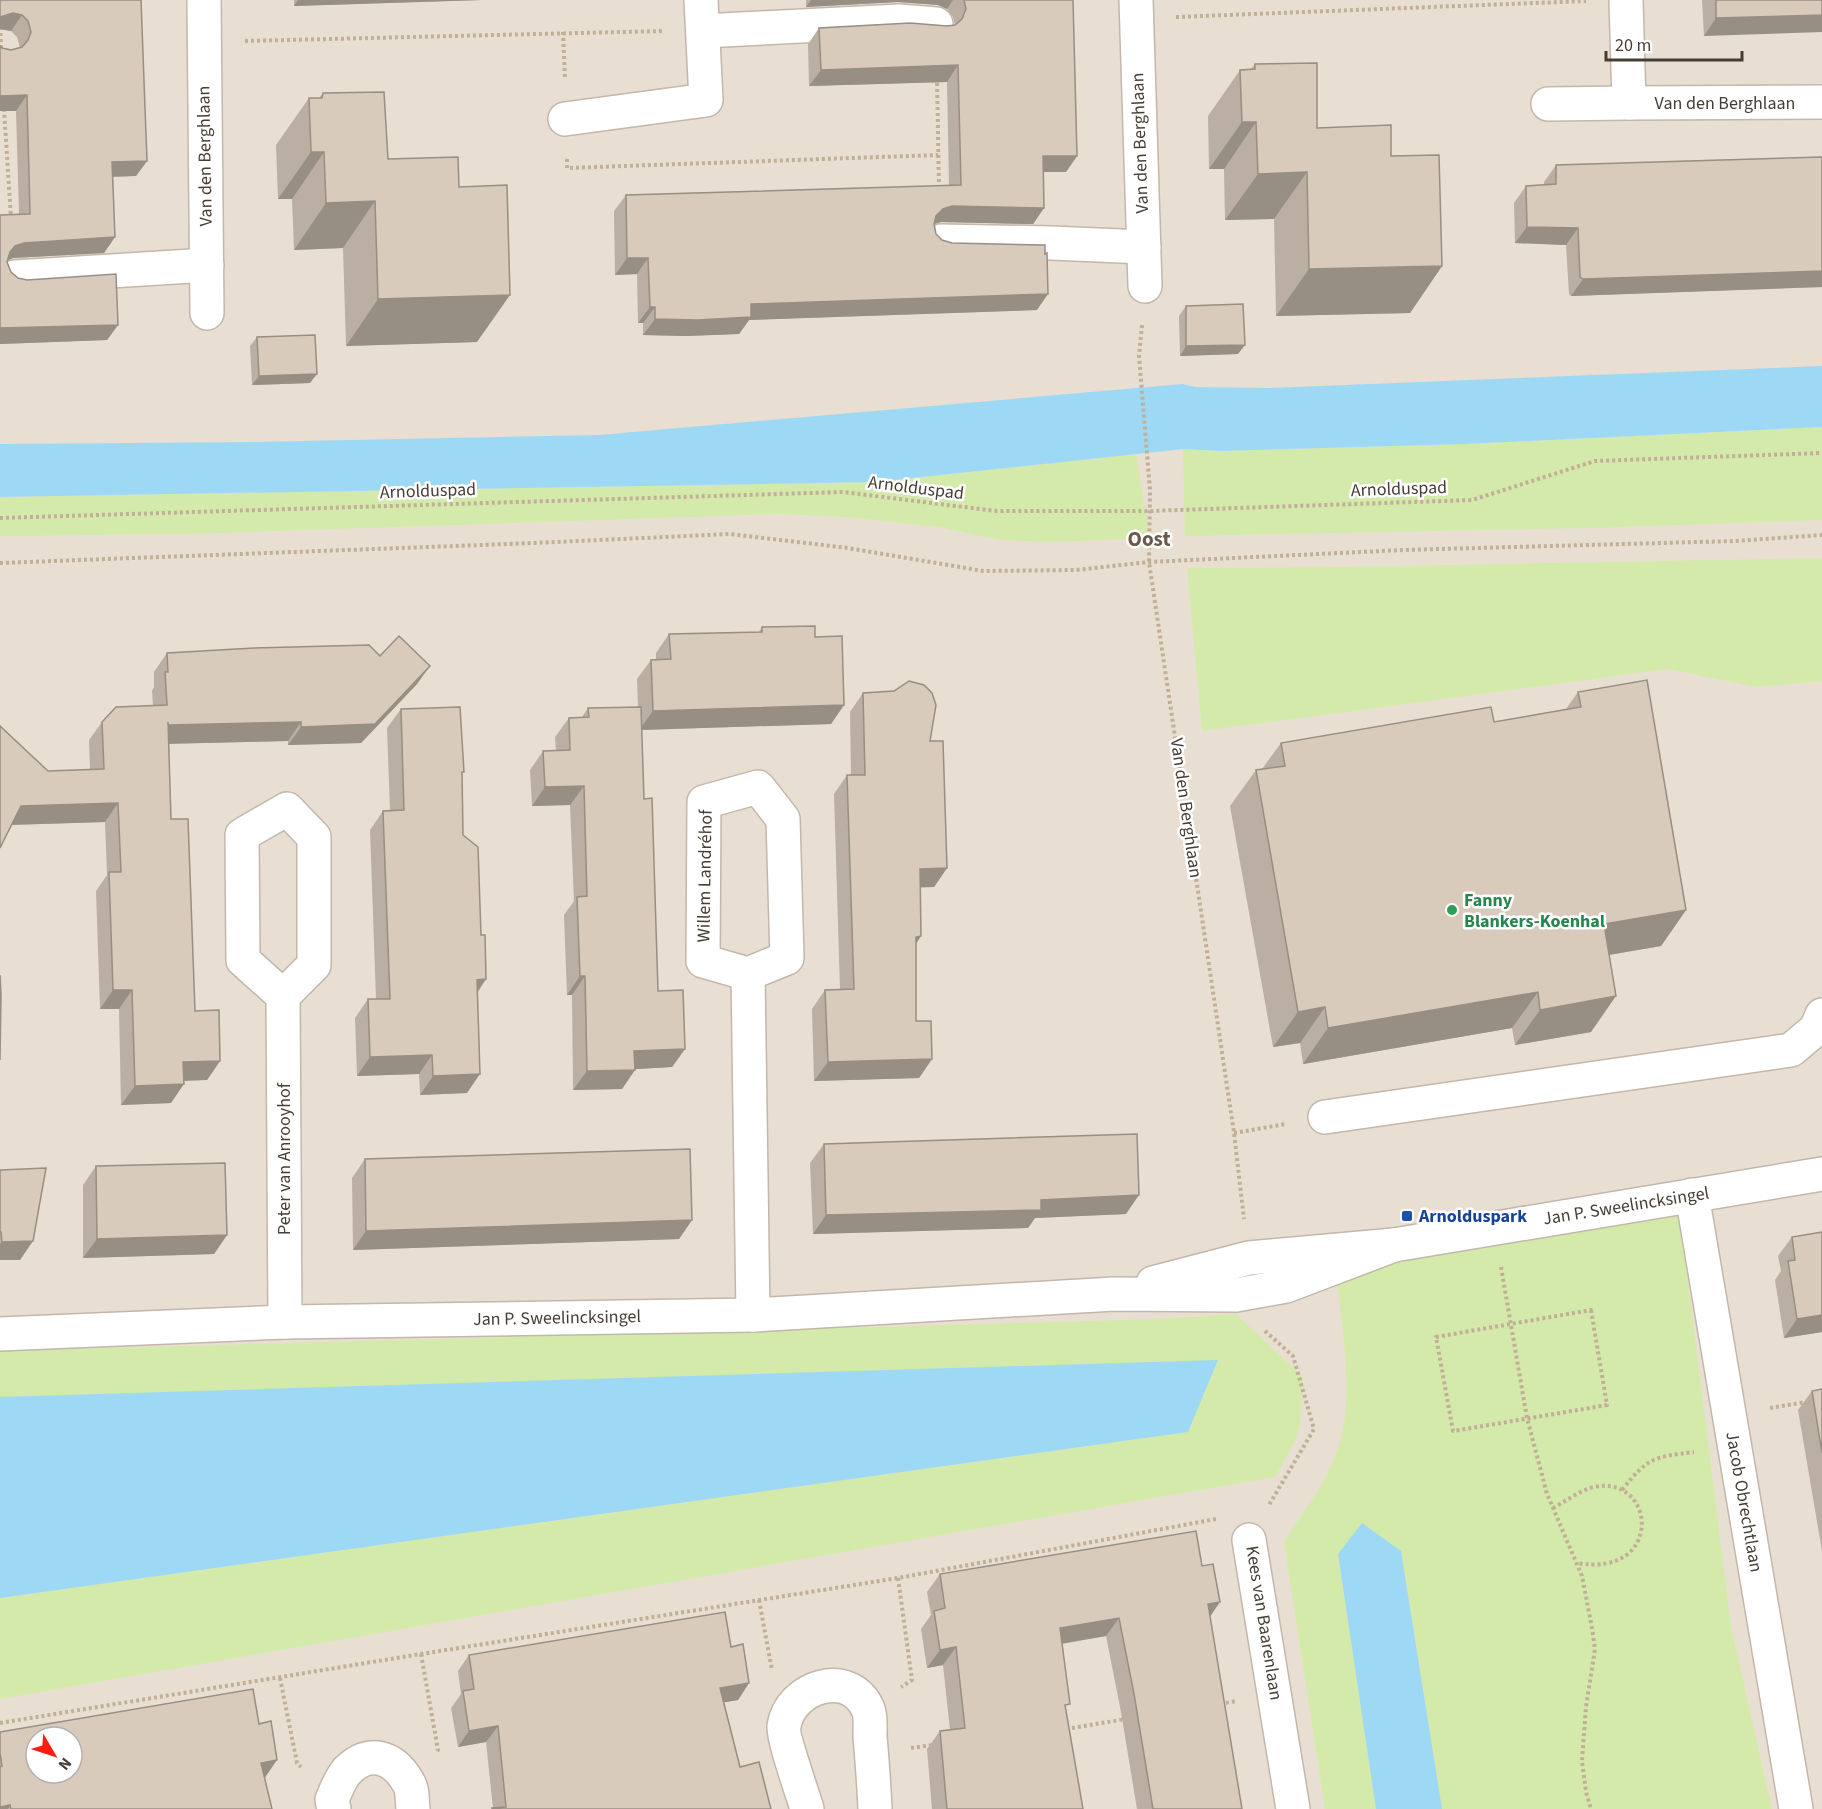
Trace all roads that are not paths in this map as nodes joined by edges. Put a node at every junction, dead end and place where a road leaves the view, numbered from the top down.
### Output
1 (204, 0) edge
2 (1626, 0) edge
3 (1136, 9) edge
4 (702, 15) edge
5 (936, 24) edge
6 (1822, 102) edge
7 (1629, 103) junction
8 (1548, 104) dead end
9 (566, 118) road end
10 (941, 241) edge
11 (1144, 247) junction
12 (207, 265) junction
13 (15, 277) edge
14 (1145, 286) dead end
15 (207, 313) dead end
16 (748, 974) junction
17 (283, 996) junction
18 (1822, 1015) edge
19 (1325, 1117) road end
20 (1822, 1174) edge
21 (1692, 1195) junction
22 (1394, 1245) junction
23 (1114, 1294) junction
24 (753, 1315) junction
25 (285, 1322) junction
26 (0, 1334) edge
27 (1249, 1540) road end
28 (411, 1796) edge
29 (333, 1804) edge
30 (807, 1809) edge
31 (875, 1809) edge
32 (1293, 1809) edge
33 (1796, 1809) edge

1 - 12 street, Van den Berghlaan
2 - 7 street, Van den Berghlaan
3 - 11 street, Van den Berghlaan
4 - 5 street
4 - 9 street
6 - 7 street, Van den Berghlaan
7 - 8 street, Van den Berghlaan
10 - 11 street
11 - 14 street, Van den Berghlaan
12 - 13 street
12 - 15 street, Van den Berghlaan
16 - 16 street, Willem Landréhof
16 - 24 street
17 - 17 street
17 - 25 street, Peter van Anrooyhof
18 - 19 street
20 - 21 street, Jan P. Sweelincksingel
21 - 22 street, Jan P. Sweelincksingel
21 - 33 street, Jacob Obrechtlaan
22 - 23 street, Jan P. Sweelincksingel
22 - 23 street, Jan P. Sweelincksingel
23 - 24 street, Jan P. Sweelincksingel
24 - 25 street, Jan P. Sweelincksingel
25 - 26 street, Jan P. Sweelincksingel
27 - 32 street, Kees van Baarenlaan
28 - 29 street
30 - 31 street

